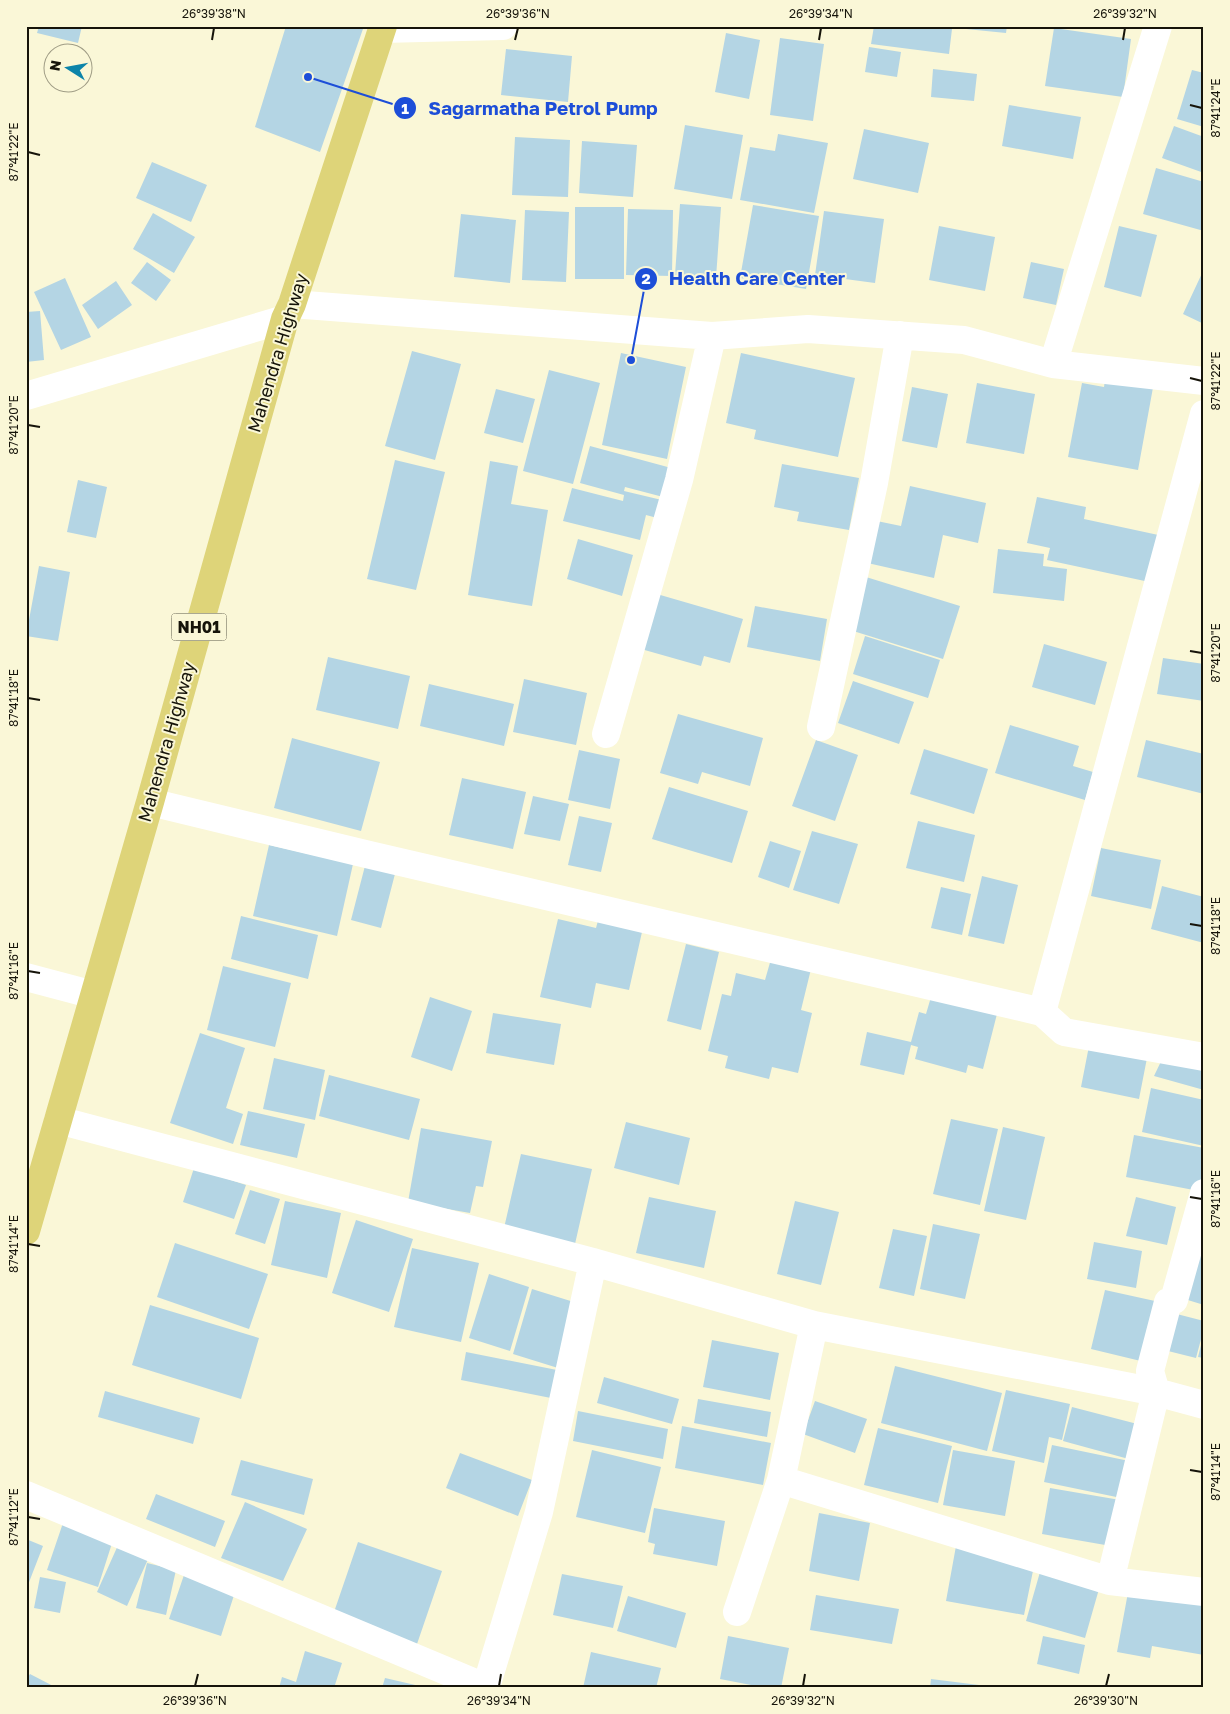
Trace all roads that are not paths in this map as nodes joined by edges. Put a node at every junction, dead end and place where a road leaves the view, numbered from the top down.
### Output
1 (503, 26) edge
2 (1158, 26) edge
3 (382, 28) edge
4 (288, 311) junction
5 (900, 335) junction
6 (712, 336) junction
7 (1053, 364) junction
8 (1204, 381) edge
9 (26, 396) edge
10 (1204, 414) edge
11 (821, 727) dead end
12 (606, 734) dead end
13 (150, 802) junction
14 (26, 977) edge
15 (94, 996) junction
16 (1042, 1012) junction
17 (1204, 1057) edge
18 (58, 1120) junction
19 (1204, 1193) edge
20 (26, 1231) edge
21 (593, 1262) junction
22 (814, 1325) junction
23 (1156, 1392) junction
24 (1204, 1405) edge
25 (781, 1480) junction
26 (26, 1495) edge
27 (1110, 1581) junction
28 (1204, 1592) edge
29 (737, 1612) dead end
30 (487, 1687) edge

1 - 3 street
2 - 7 street
3 - 4 highway, Mahendra Highway / NH01
4 - 6 street
4 - 9 street
4 - 13 highway, Mahendra Highway / NH01
5 - 6 street
5 - 7 street
5 - 11 street
6 - 12 street
7 - 8 street
10 - 16 street
13 - 15 highway, Mahendra Highway / NH01
13 - 16 street
14 - 15 street
15 - 18 highway, Mahendra Highway / NH01
16 - 17 street
18 - 20 highway, Mahendra Highway / NH01
18 - 21 street
19 - 23 street
21 - 22 street
21 - 30 street
22 - 23 street
22 - 25 street
23 - 24 street
23 - 27 street
25 - 27 street
25 - 29 street
26 - 30 street
27 - 28 street

